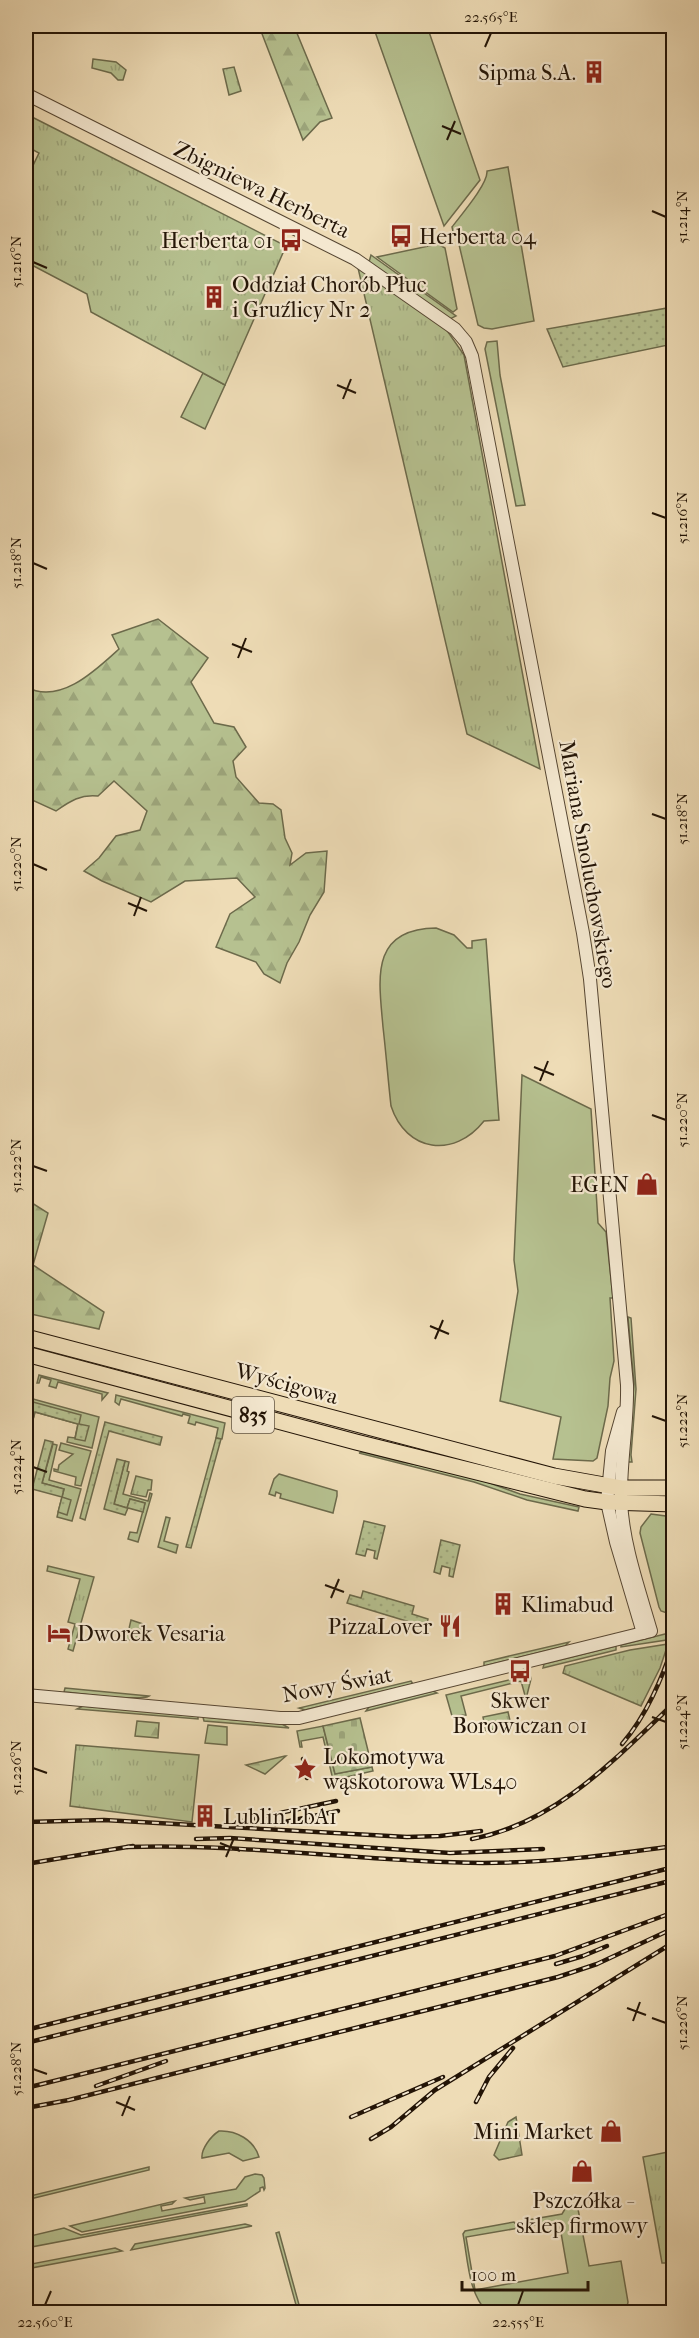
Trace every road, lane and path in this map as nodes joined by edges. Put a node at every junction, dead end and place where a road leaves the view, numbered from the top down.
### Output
1 (26, 94) edge
2 (466, 342) joint
3 (26, 1337) edge
4 (26, 1354) edge
5 (674, 1488) edge
6 (614, 1495) junction
7 (674, 1504) edge
8 (647, 1632) joint
9 (26, 1695) edge

1 - 2 street, Zbigniewa Herberta
2 - 6 street, Mariana Smoluchowskiego
3 - 6 main road, Wyścigowa / 835
4 - 6 main road, Wyścigowa / 835
5 - 6 main road, 835
6 - 7 main road, 835
6 - 8 street, Mariana Smoluchowskiego
8 - 9 street, Nowy Świat

